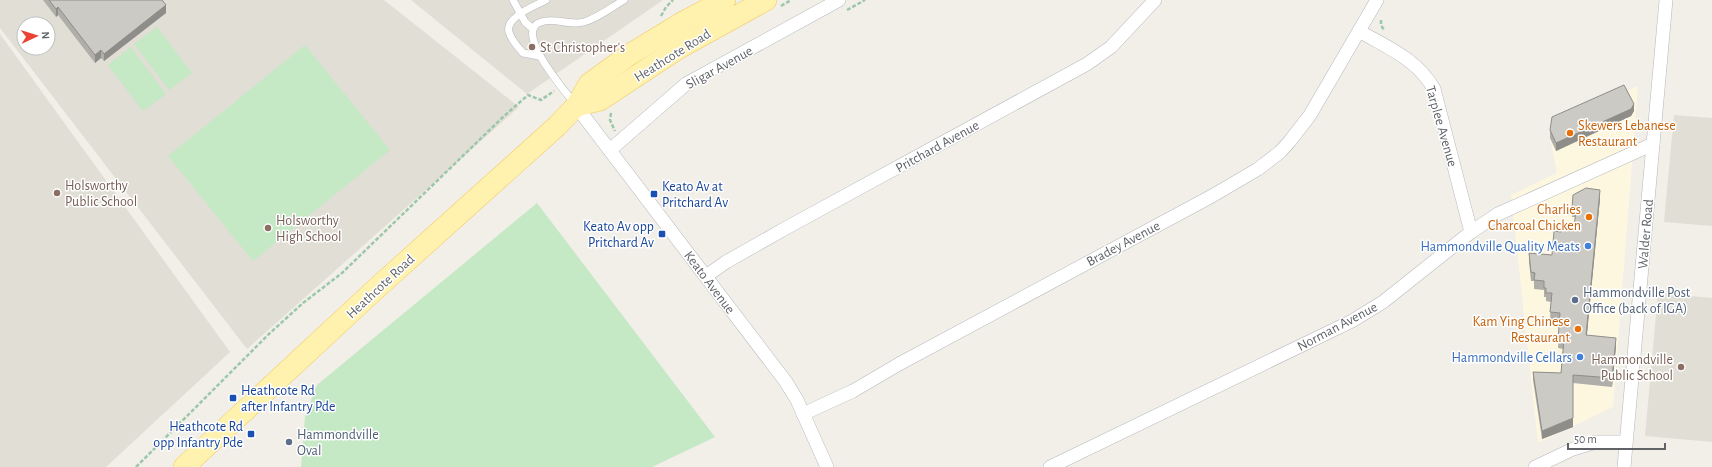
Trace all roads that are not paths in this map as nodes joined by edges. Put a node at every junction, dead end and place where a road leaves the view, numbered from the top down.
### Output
1 (513, 0) edge
2 (546, 0) edge
3 (624, 0) edge
4 (725, 0) edge
5 (766, 0) edge
6 (1155, 0) edge
7 (1377, 0) edge
8 (1666, 0) edge
9 (842, 6) edge
10 (520, 14) junction
11 (533, 29) junction
12 (1360, 31) junction
13 (539, 56) junction
14 (576, 106) junction
15 (1653, 144) junction
16 (610, 150) junction
17 (1471, 232) junction
18 (706, 276) junction
19 (803, 414) junction
20 (1626, 442) junction
21 (184, 467) edge
22 (827, 467) edge
23 (1050, 467) edge
24 (1535, 467) edge
25 (1624, 467) edge

1 - 10 lane
2 - 10 lane
3 - 11 lane
4 - 14 main road, Heathcote Road
5 - 14 main road, Heathcote Road
6 - 18 street, Pritchard Avenue
7 - 12 street, Bradey Avenue
8 - 15 street, Walder Road
9 - 16 street, Sligar Avenue
10 - 11 lane
10 - 13 lane
11 - 13 lane
12 - 17 street, Tarplee Avenue
12 - 19 street, Bradey Avenue
13 - 14 lane
14 - 16 street, Keato Avenue
14 - 21 main road, Heathcote Road
15 - 17 street, Norman Avenue
15 - 20 street, Walder Road
16 - 18 street, Keato Avenue
17 - 23 street, Norman Avenue
18 - 19 street, Keato Avenue
19 - 22 street, Keato Avenue
20 - 24 street
20 - 25 street, Walder Road

